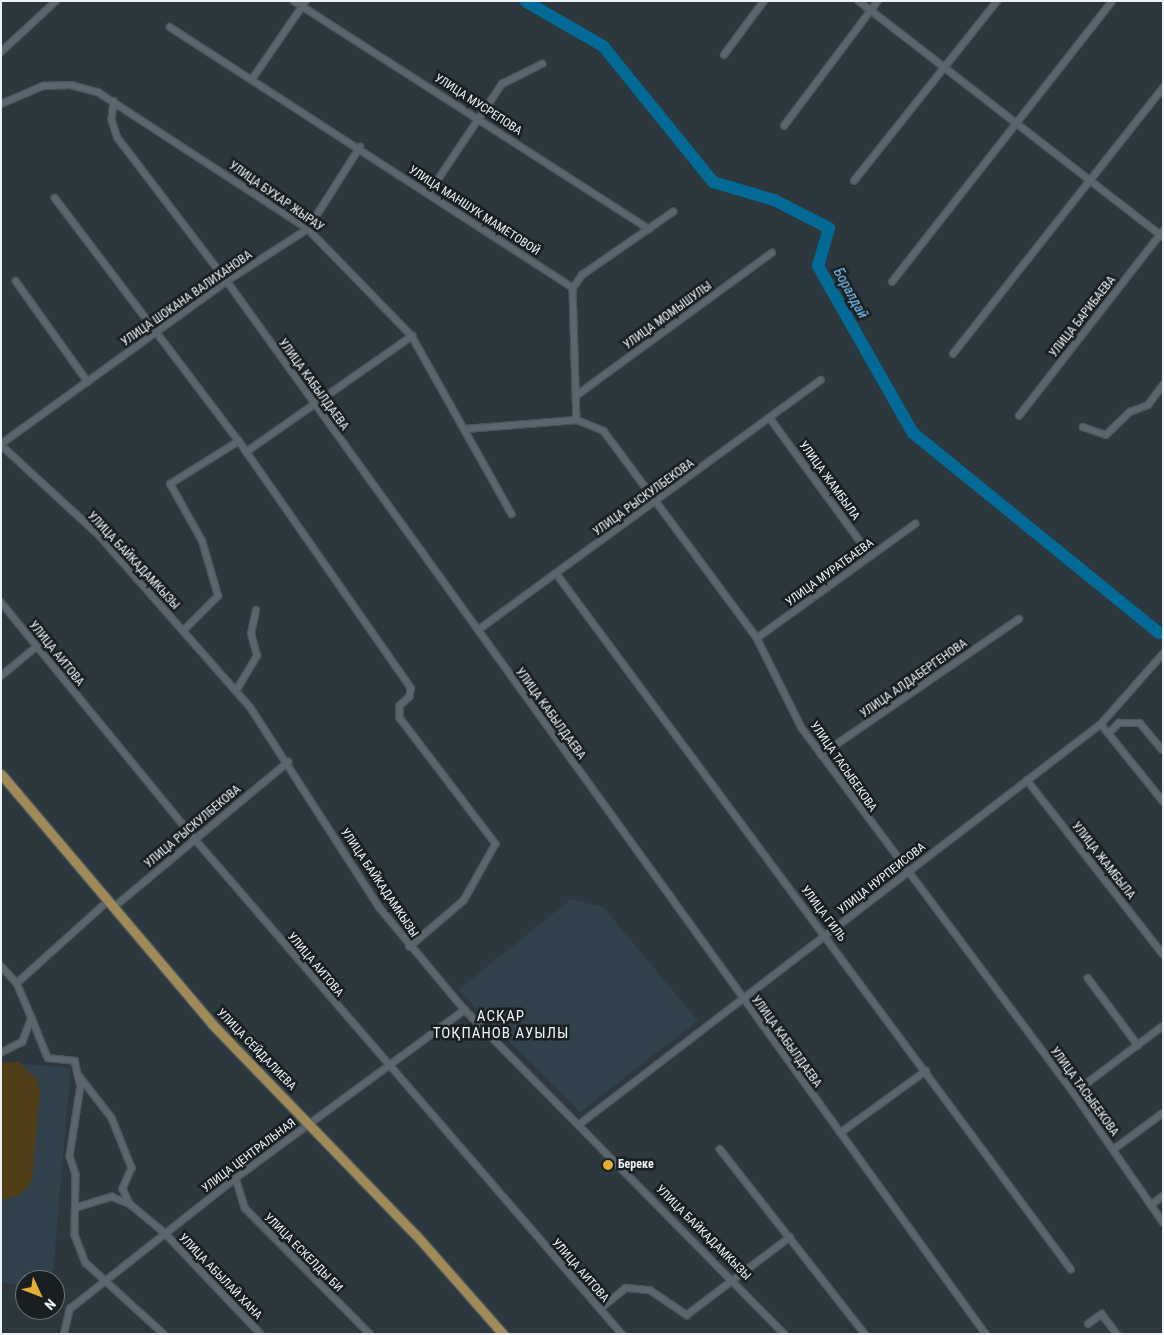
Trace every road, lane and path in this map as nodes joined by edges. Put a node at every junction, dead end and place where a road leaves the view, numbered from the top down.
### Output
1 (56, 1) edge
2 (294, 1) edge
3 (764, 1) edge
4 (859, 1) edge
5 (878, 1) edge
6 (997, 1) edge
7 (1112, 1) edge
8 (304, 4) edge
9 (871, 11) junction
10 (170, 27) dead end
11 (1, 52) edge
12 (724, 55) dead end
13 (542, 64) dead end
14 (943, 67) junction
15 (253, 78) junction
16 (1163, 88) edge
17 (114, 101) junction
18 (1, 104) edge
19 (480, 118) junction
20 (1017, 121) junction
21 (784, 126) dead end
22 (360, 147) junction
23 (1090, 180) junction
24 (854, 181) dead end
25 (429, 193) junction
26 (55, 198) dead end
27 (673, 212) dead end
28 (649, 229) junction
29 (308, 230) junction
30 (1162, 234) edge
31 (772, 253) dead end
32 (16, 281) dead end
33 (227, 281) junction
34 (892, 282) dead end
35 (573, 288) junction
36 (156, 331) junction
37 (412, 336) junction
38 (953, 354) dead end
39 (821, 380) dead end
40 (88, 382) junction
41 (1163, 386) edge
42 (577, 395) junction
43 (314, 405) junction
44 (1019, 416) dead end
45 (770, 418) junction
46 (578, 420) junction
47 (1083, 427) dead end
48 (465, 429) junction
49 (239, 441) junction
50 (1, 445) edge
51 (246, 452) junction
52 (659, 500) junction
53 (512, 514) dead end
54 (914, 524) dead end
55 (871, 556) junction
56 (556, 573) junction
57 (1, 602) edge
58 (256, 611) dead end
59 (1019, 619) dead end
60 (184, 630) junction
61 (478, 630) junction
62 (757, 638) junction
63 (36, 646) junction
64 (1163, 654) edge
65 (1, 676) edge
66 (236, 691) junction
67 (1101, 724) junction
68 (1109, 733) junction
69 (1163, 750) edge
70 (821, 755) junction
71 (288, 762) junction
72 (1, 774) edge
73 (1027, 780) junction
74 (1163, 801) edge
75 (194, 838) junction
76 (906, 873) junction
77 (110, 904) junction
78 (826, 935) junction
79 (410, 947) junction
80 (1163, 954) edge
81 (1, 966) edge
82 (1088, 978) dead end
83 (17, 983) junction
84 (742, 999) junction
85 (465, 1010) junction
86 (32, 1018) junction
87 (1163, 1026) edge
88 (1138, 1045) junction
89 (1, 1053) edge
90 (388, 1066) junction
91 (926, 1071) junction
92 (78, 1075) junction
93 (1074, 1093) junction
94 (1163, 1113) edge
95 (310, 1123) junction
96 (580, 1124) junction
97 (840, 1133) junction
98 (720, 1149) dead end
99 (1114, 1150) junction
100 (236, 1178) junction
101 (1163, 1196) edge
102 (130, 1204) junction
103 (1151, 1205) junction
104 (75, 1208) junction
105 (1163, 1222) edge
106 (165, 1234) junction
107 (790, 1237) junction
108 (1071, 1269) dead end
109 (733, 1276) junction
110 (108, 1279) junction
111 (600, 1309) junction
112 (1088, 1324) dead end
113 (64, 1334) edge
114 (164, 1334) edge
115 (262, 1334) edge
116 (370, 1334) edge
117 (503, 1334) edge
118 (622, 1334) edge
119 (785, 1334) edge
120 (865, 1334) edge
121 (986, 1334) edge
122 (1117, 1334) edge

1 - 11 street
2 - 8 street, УЛИЦА МУСРЕПОВА
3 - 12 street
4 - 9 street
5 - 9 street
6 - 14 street
7 - 20 street
8 - 15 street
8 - 19 street, УЛИЦА МУСРЕПОВА
9 - 14 street
9 - 21 street
10 - 15 street, УЛИЦА МАНШУК МАМЕТОВОЙ
13 - 19 street
14 - 20 street
14 - 24 street
15 - 22 street, УЛИЦА МАНШУК МАМЕТОВОЙ
16 - 23 street
17 - 18 street, УЛИЦА БУХАР ЖЫРАУ
17 - 29 street, УЛИЦА БУХАР ЖЫРАУ
17 - 33 street, УЛИЦА КАБЫЛДАЕВА
19 - 25 street
19 - 28 street, УЛИЦА МУСРЕПОВА
20 - 23 street
20 - 34 street
22 - 25 street, УЛИЦА МАНШУК МАМЕТОВОЙ
22 - 29 street, УЛИЦА ШОКАНА ВАЛИХАНОВА
23 - 30 street
23 - 38 street
25 - 35 street, УЛИЦА МАНШУК МАМЕТОВОЙ
26 - 36 street
27 - 28 street
28 - 35 street
29 - 33 street, УЛИЦА ШОКАНА ВАЛИХАНОВА
29 - 37 street, УЛИЦА БУХАР ЖЫРАУ
30 - 44 street, УЛИЦА БАРИБАЕВА
31 - 42 street, УЛИЦА МОМЫШУЛЫ
32 - 40 street
33 - 36 street, УЛИЦА ШОКАНА ВАЛИХАНОВА
33 - 43 street, УЛИЦА КАБЫЛДАЕВА
35 - 42 street
36 - 40 street, УЛИЦА ШОКАНА ВАЛИХАНОВА
36 - 49 street
37 - 43 street
37 - 48 street, УЛИЦА БУХАР ЖЫРАУ
39 - 45 street, УЛИЦА РЫСКУЛБЕКОВА
40 - 50 street, УЛИЦА ШОКАНА ВАЛИХАНОВА
41 - 47 street
42 - 46 street
43 - 51 street
43 - 61 street, УЛИЦА КАБЫЛДАЕВА
45 - 52 street, УЛИЦА РЫСКУЛБЕКОВА
45 - 55 street, УЛИЦА ЖАМБЫЛА
46 - 48 street, УЛИЦА ТАСЫБЕКОВА
46 - 52 street, УЛИЦА ТАСЫБЕКОВА
48 - 53 street, УЛИЦА БУХАР ЖЫРАУ
49 - 51 street
49 - 60 street
50 - 60 street, УЛИЦА БАЙКАДАМКЫЗЫ
51 - 79 street
52 - 56 street, УЛИЦА РЫСКУЛБЕКОВА
52 - 62 street, УЛИЦА ТАСЫБЕКОВА
54 - 55 street, УЛИЦА МУРАТБАЕВА
55 - 62 street, УЛИЦА МУРАТБАЕВА
56 - 61 street, УЛИЦА РЫСКУЛБЕКОВА
56 - 78 street, УЛИЦА ГИЛЬ
57 - 63 street, УЛИЦА АИТОВА
58 - 66 street
59 - 70 street, УЛИЦА АЛДАБЕРГЕНОВА
60 - 66 street, УЛИЦА БАЙКАДАМКЫЗЫ
61 - 84 street, УЛИЦА КАБЫЛДАЕВА
62 - 70 street, УЛИЦА ТАСЫБЕКОВА
63 - 65 street
63 - 75 street, УЛИЦА АИТОВА
64 - 67 street, УЛИЦА НУРПЕИСОВА
66 - 71 street, УЛИЦА БАЙКАДАМКЫЗЫ
67 - 68 street
67 - 73 street, УЛИЦА НУРПЕИСОВА
68 - 69 street
68 - 74 street
70 - 76 street, УЛИЦА ТАСЫБЕКОВА
71 - 75 street, УЛИЦА РЫСКУЛБЕКОВА
71 - 79 street, УЛИЦА БАЙКАДАМКЫЗЫ
72 - 77 main road, УЛИЦА СЕЙДАЛИЕВА
73 - 76 street, УЛИЦА НУРПЕИСОВА
73 - 80 street, УЛИЦА ЖАМБЫЛА
75 - 77 street, УЛИЦА РЫСКУЛБЕКОВА
75 - 90 street, УЛИЦА АИТОВА
76 - 78 street, УЛИЦА НУРПЕИСОВА
76 - 93 street, УЛИЦА ТАСЫБЕКОВА
77 - 83 street, УЛИЦА РЫСКУЛБЕКОВА
77 - 95 main road, УЛИЦА СЕЙДАЛИЕВА
78 - 84 street, УЛИЦА НУРПЕИСОВА
78 - 91 street, УЛИЦА ГИЛЬ
79 - 85 street, УЛИЦА БАЙКАДАМКЫЗЫ
81 - 83 street
82 - 88 street
83 - 86 street
84 - 96 street, УЛИЦА НУРПЕИСОВА
84 - 97 street, УЛИЦА КАБЫЛДАЕВА
85 - 90 street, УЛИЦА ЦЕНТРАЛЬНАЯ
85 - 96 street, УЛИЦА БАЙКАДАМКЫЗЫ
86 - 89 street
86 - 92 street
87 - 88 street
88 - 93 street
90 - 95 street, УЛИЦА ЦЕНТРАЛЬНАЯ
90 - 111 street, УЛИЦА АИТОВА
91 - 97 street
91 - 108 street, УЛИЦА ГИЛЬ
92 - 102 street
92 - 104 street
93 - 99 street, УЛИЦА ТАСЫБЕКОВА
94 - 99 street
95 - 100 street, УЛИЦА ЦЕНТРАЛЬНАЯ
95 - 117 main road, УЛИЦА СЕЙДАЛИЕВА
96 - 109 street, УЛИЦА БАЙКАДАМКЫЗЫ
97 - 121 street, УЛИЦА КАБЫЛДАЕВА
98 - 107 street
99 - 103 street, УЛИЦА ТАСЫБЕКОВА
100 - 106 street, УЛИЦА ЦЕНТРАЛЬНАЯ
100 - 116 street, УЛИЦА ЕСКЕЛДЫ БИ
101 - 103 street
102 - 104 street
102 - 106 street, УЛИЦА АБЫЛАЙ ХАНА
103 - 105 street, УЛИЦА ТАСЫБЕКОВА
104 - 110 street
106 - 110 street, УЛИЦА ЦЕНТРАЛЬНАЯ
106 - 115 street, УЛИЦА АБЫЛАЙ ХАНА
107 - 109 street
107 - 120 street
109 - 111 street
109 - 119 street, УЛИЦА БАЙКАДАМКЫЗЫ
110 - 113 street, УЛИЦА ЦЕНТРАЛЬНАЯ
110 - 114 street
111 - 118 street, УЛИЦА АИТОВА
112 - 122 street

